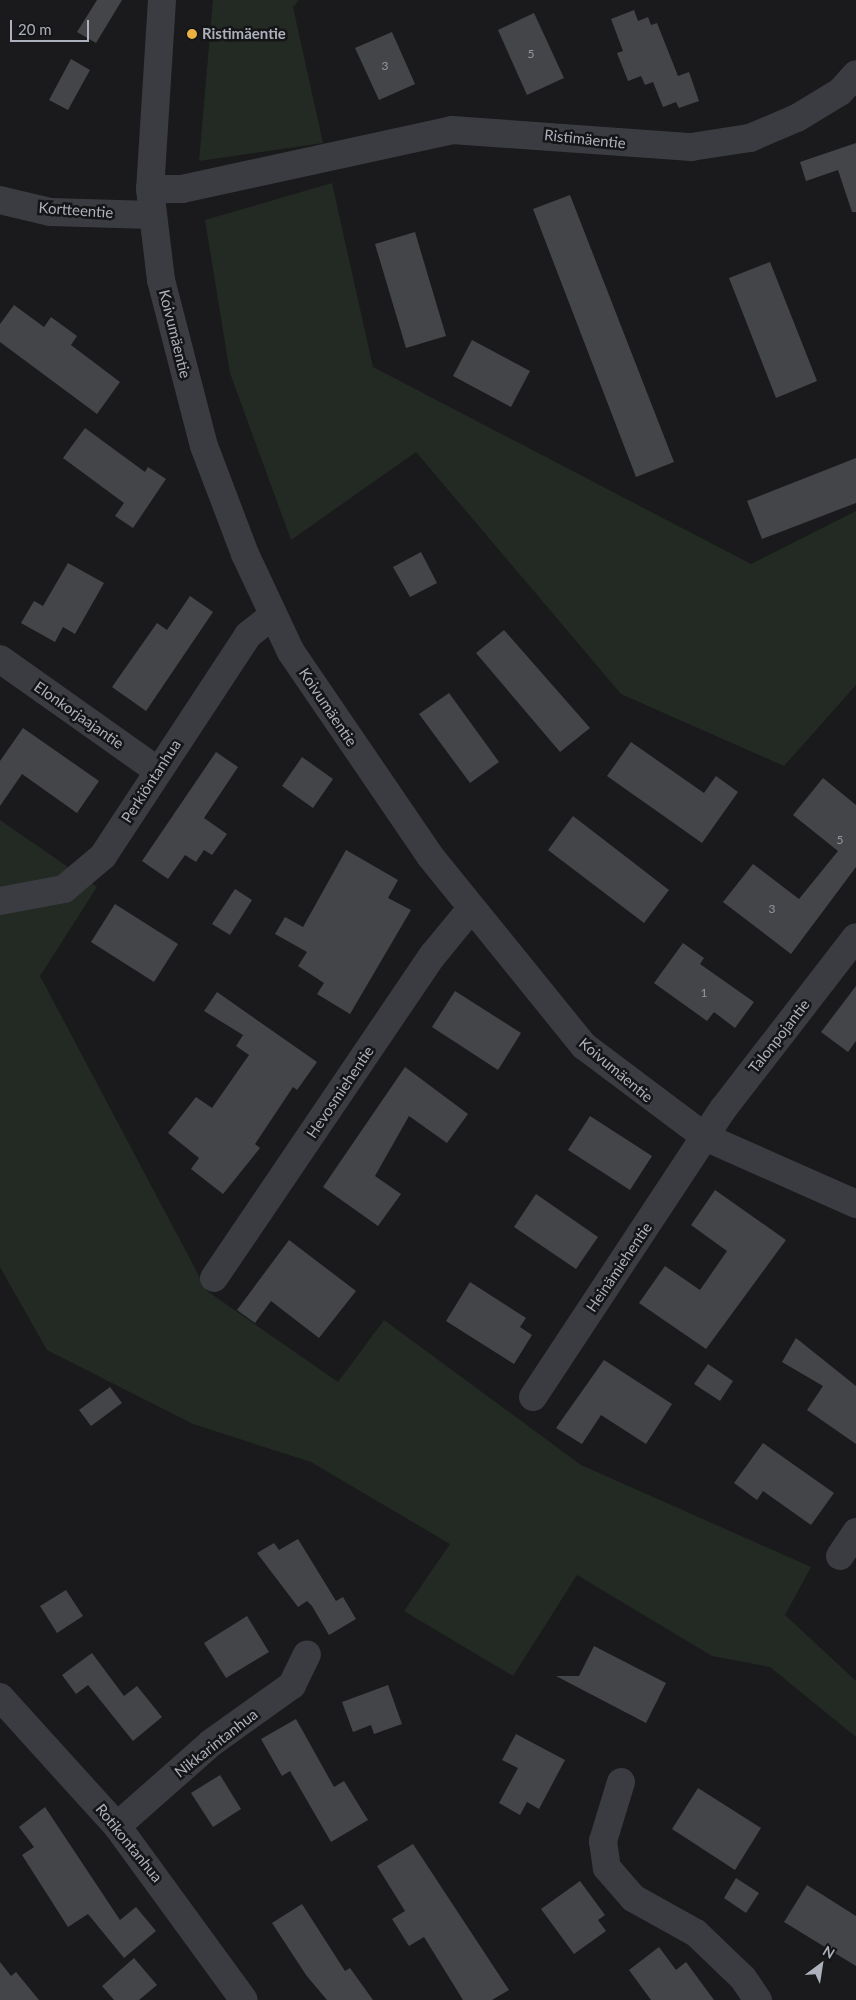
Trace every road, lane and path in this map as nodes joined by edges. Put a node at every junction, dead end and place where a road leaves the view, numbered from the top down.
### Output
1 (162, 0) edge
2 (856, 74) edge
3 (0, 200) edge
4 (151, 202) junction
5 (272, 616) junction
6 (0, 659) edge
7 (158, 771) junction
8 (0, 901) edge
9 (470, 910) junction
10 (856, 937) edge
11 (705, 1137) junction
12 (856, 1204) edge
13 (214, 1278) dead end
14 (532, 1397) dead end
15 (856, 1532) edge
16 (840, 1556) dead end
17 (307, 1654) dead end
18 (5, 1712) edge
19 (621, 1782) dead end
20 (116, 1826) junction
21 (244, 2000) edge
22 (758, 2000) edge

1 - 4 street, Koivumäentie
2 - 4 street, Ristimäentie
3 - 4 street, Kortteentie
4 - 5 street, Koivumäentie
5 - 7 street, Perkiöntanhua
5 - 9 street, Koivumäentie
6 - 7 street, Elonkorjaajantie
7 - 8 street, Perkiöntanhua
9 - 11 street, Koivumäentie
9 - 13 street, Hevosmiehentie
10 - 11 street, Talonpojantie
11 - 12 street, Koivumäentie
11 - 14 street, Heinämiehentie
15 - 16 street
17 - 20 street, Nikkarintanhua
18 - 20 street, Rotikontanhua
19 - 22 street
20 - 21 street, Rotikontanhua

